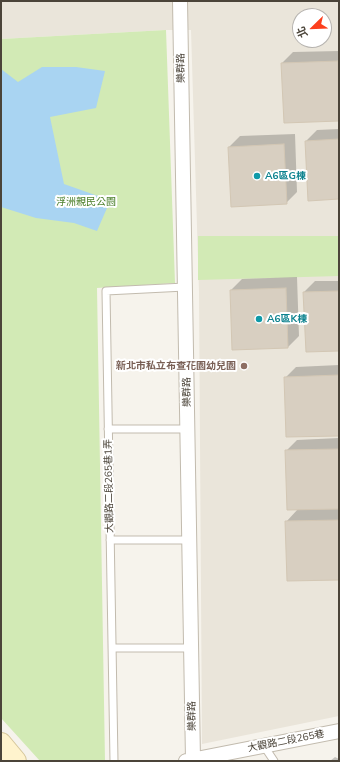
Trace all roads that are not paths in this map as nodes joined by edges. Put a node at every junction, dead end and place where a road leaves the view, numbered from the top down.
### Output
1 (180, 1) edge
2 (185, 287) junction
3 (108, 429) junction
4 (187, 429) junction
5 (110, 540) junction
6 (189, 540) junction
7 (112, 648) junction
8 (191, 648) junction
9 (339, 731) edge
10 (1, 743) edge
11 (264, 746) junction
12 (214, 759) edge
13 (189, 760) edge
14 (16, 761) edge
15 (114, 761) edge
16 (274, 761) edge

1 - 2 street, 樂群路
2 - 3 lane, 大觀路二段265巷1弄
2 - 4 street, 樂群路
3 - 4 lane
3 - 5 lane, 大觀路二段265巷1弄
4 - 6 street, 樂群路
5 - 6 lane
5 - 7 lane, 大觀路二段265巷1弄
6 - 8 street, 樂群路
7 - 8 lane
7 - 15 lane, 大觀路二段265巷1弄
8 - 13 street, 樂群路
9 - 11 street, 大觀路二段265巷
10 - 14 main road
11 - 12 street, 大觀路二段265巷
11 - 16 lane
12 - 13 street, 大觀路二段265巷

